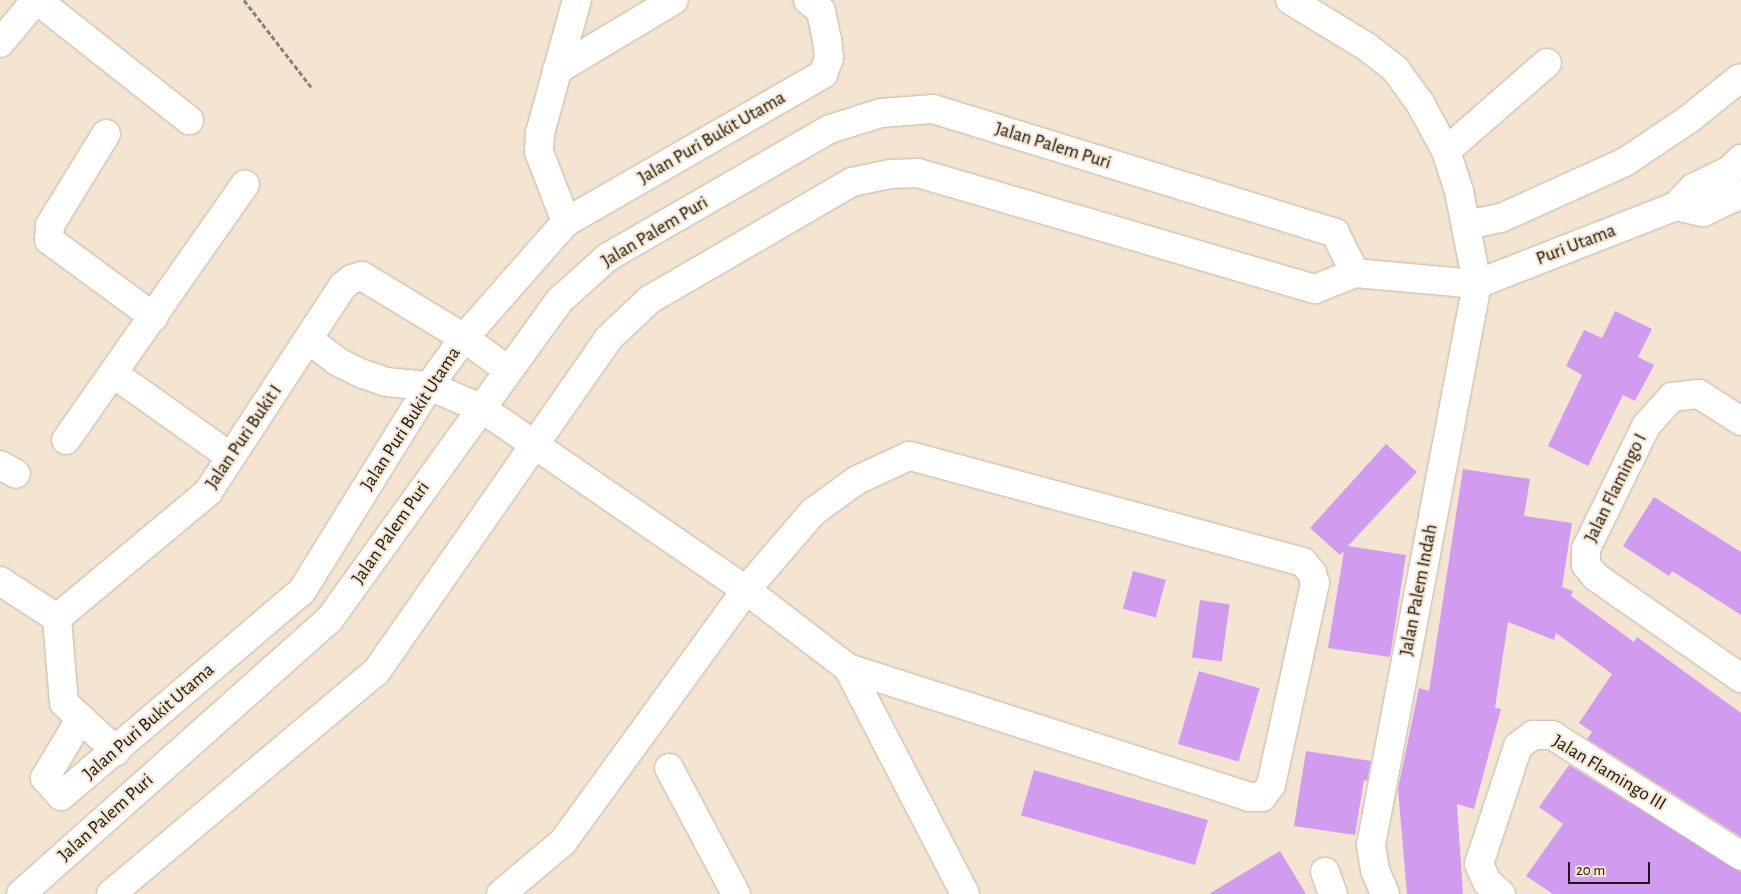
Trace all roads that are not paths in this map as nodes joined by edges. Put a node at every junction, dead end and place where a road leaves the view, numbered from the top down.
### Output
1 (36, 0) edge
2 (577, 0) edge
3 (674, 0) edge
4 (808, 0) edge
5 (1290, 0) edge
6 (0, 43) edge
7 (1547, 63) dead end
8 (557, 70) junction
9 (1740, 78) edge
10 (189, 120) dead end
11 (106, 134) dead end
12 (1446, 151) junction
13 (1741, 159) edge
14 (245, 184) dead end
15 (1741, 194) edge
16 (1676, 206) junction
17 (566, 222) junction
18 (1467, 225) junction
19 (1355, 273) junction
20 (1477, 284) junction
21 (154, 317) junction
22 (464, 338) junction
23 (309, 340) junction
24 (508, 370) junction
25 (114, 374) junction
26 (429, 386) junction
27 (484, 410) junction
28 (1741, 421) edge
29 (66, 440) dead end
30 (534, 444) junction
31 (231, 457) junction
32 (0, 582) edge
33 (746, 590) junction
34 (57, 618) junction
35 (848, 668) junction
36 (1741, 678) edge
37 (82, 718) junction
38 (116, 751) junction
39 (669, 768) dead end
40 (1741, 856) edge
41 (21, 894) edge
42 (111, 894) edge
43 (501, 894) edge
44 (736, 894) edge
45 (965, 894) edge
46 (1385, 894) edge
47 (1501, 894) edge

1 - 6 street
1 - 10 street
2 - 8 street
3 - 8 street
4 - 17 street, Jalan Puri Bukit Utama
5 - 12 street
7 - 12 street
8 - 17 street
9 - 18 street
11 - 21 street
12 - 18 street
13 - 16 street, Puri Utama
14 - 21 street
15 - 16 street
16 - 20 street, Puri Utama
17 - 22 street, Jalan Puri Bukit Utama
18 - 20 street
19 - 20 street
19 - 24 street, Jalan Palem Puri
19 - 30 street
20 - 46 street, Jalan Palem Indah
21 - 25 street
22 - 23 street, Jalan Puri Bukit I
22 - 24 street
22 - 26 street, Jalan Puri Bukit Utama
23 - 26 street
23 - 31 street, Jalan Puri Bukit I
24 - 27 street, Jalan Palem Puri
25 - 29 street
25 - 31 street
26 - 27 street
26 - 38 street, Jalan Puri Bukit Utama
27 - 30 street
27 - 41 street, Jalan Palem Puri
28 - 36 street, Jalan Flamingo I
30 - 33 street
30 - 42 street
31 - 34 street, Jalan Puri Bukit I
32 - 34 street
33 - 35 street
33 - 35 street
33 - 43 street
34 - 37 street
35 - 45 street
37 - 38 street
37 - 38 street, Jalan Puri Bukit Utama
39 - 44 street
40 - 47 street, Jalan Flamingo III

